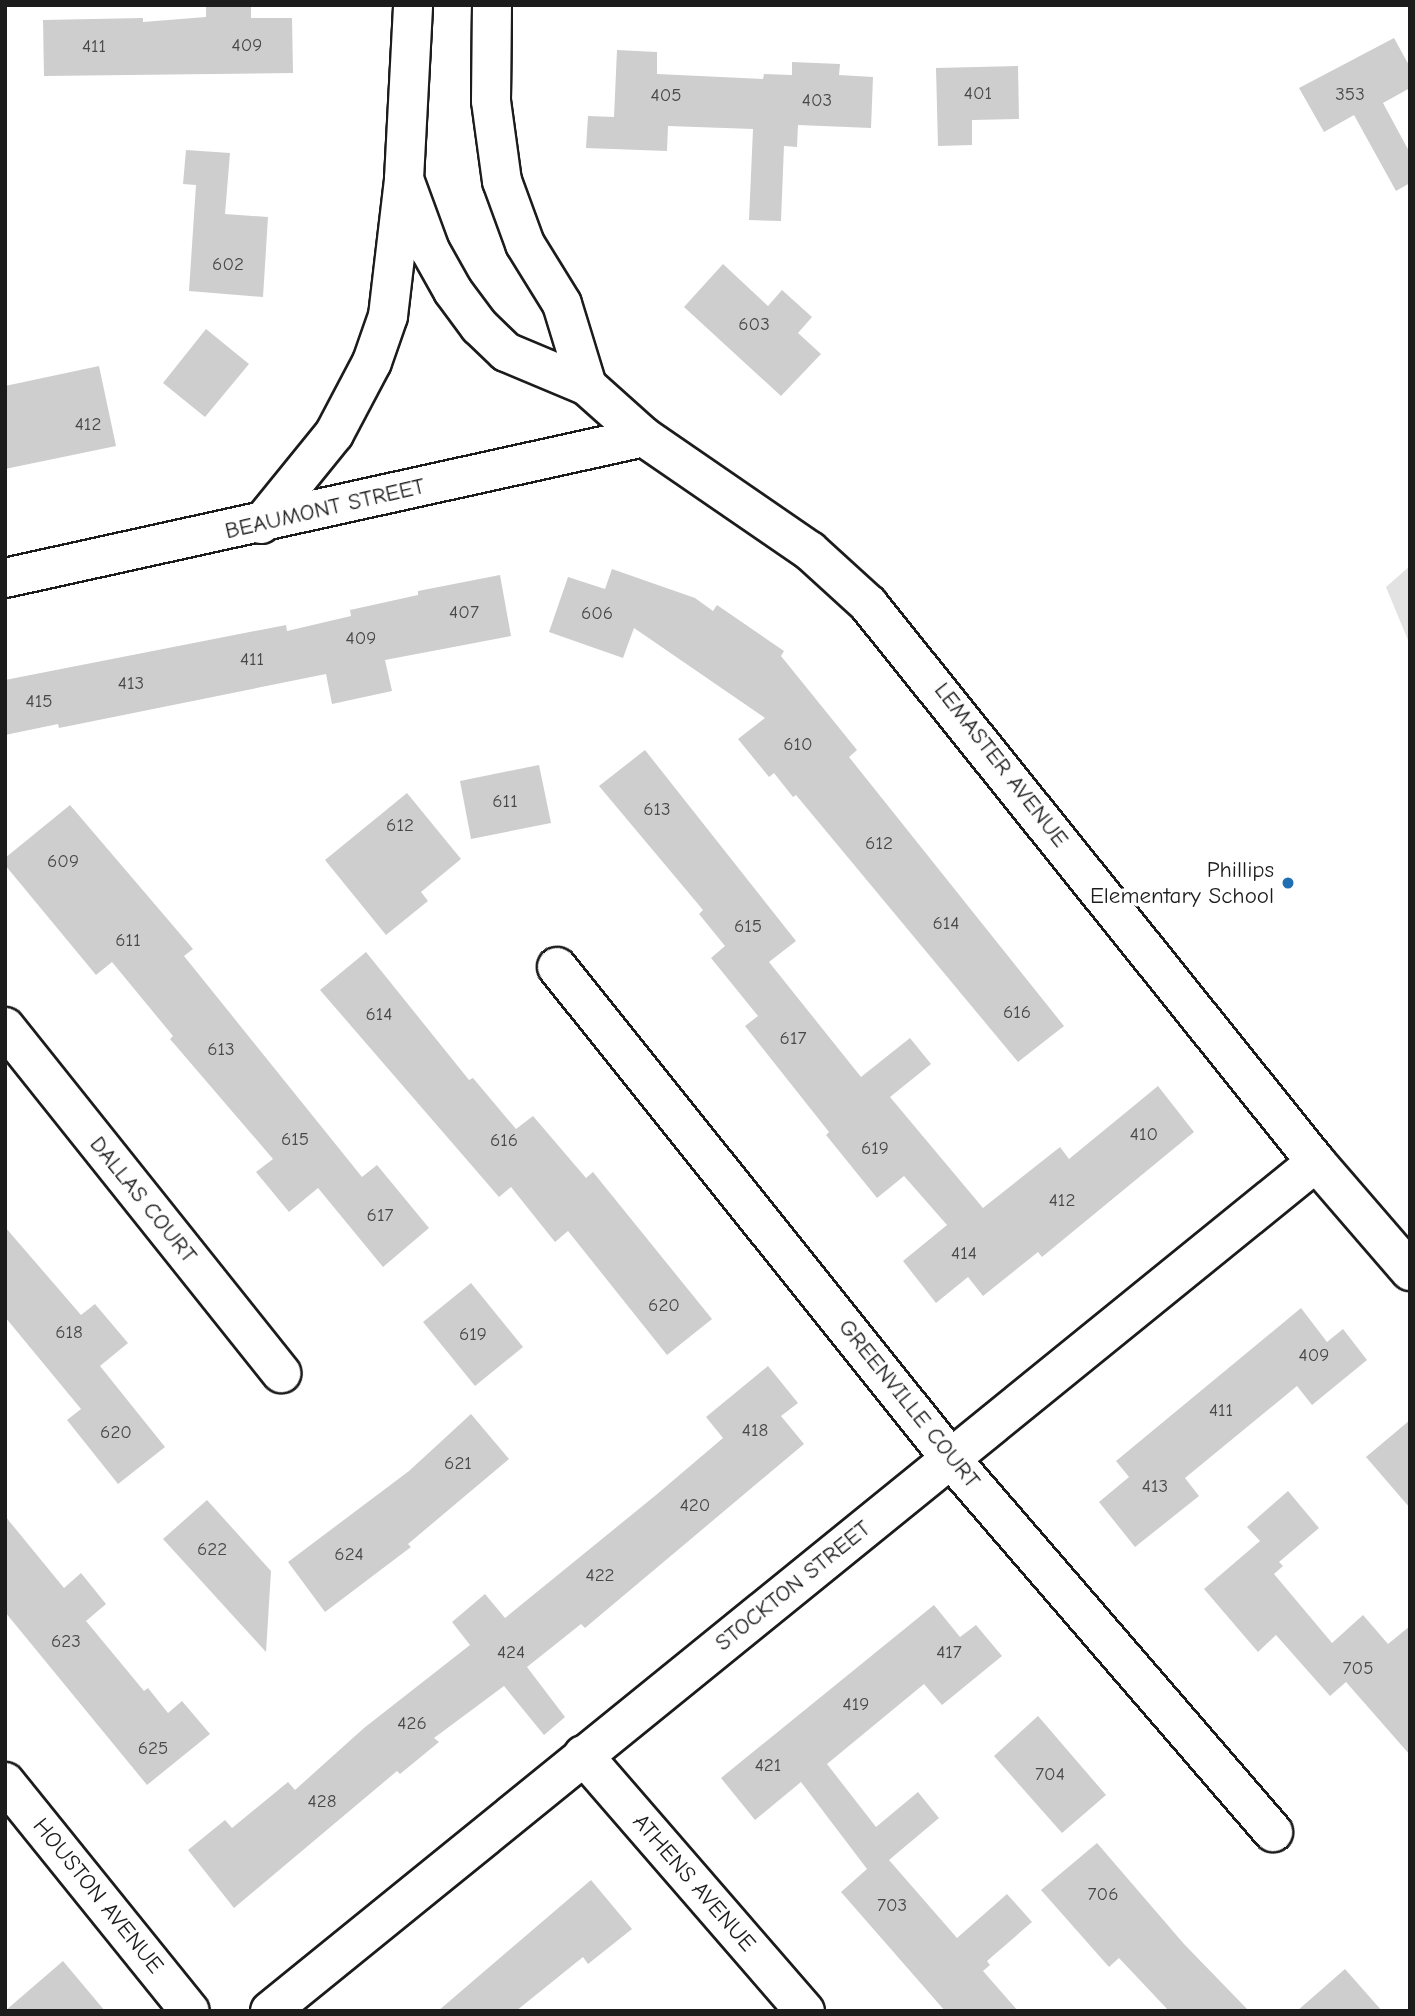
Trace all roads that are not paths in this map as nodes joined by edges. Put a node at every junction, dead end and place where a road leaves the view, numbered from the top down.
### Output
1 (413, 5) edge
2 (492, 5) edge
3 (404, 179) junction
4 (587, 386) junction
5 (644, 437) junction
6 (261, 524) junction
7 (5, 578) edge
8 (557, 967) dead end
9 (5, 1027) edge
10 (1317, 1162) junction
11 (1410, 1271) edge
12 (281, 1373) dead end
13 (951, 1459) junction
14 (583, 1755) junction
15 (5, 1782) edge
16 (1273, 1832) dead end
17 (190, 2011) edge
18 (271, 2011) edge
19 (805, 2011) edge

1 - 3 street, LEMASTER AVENUE
2 - 4 street
3 - 4 street, LEMASTER AVENUE
3 - 6 street, LEMASTER AVENUE
4 - 5 street, LEMASTER AVENUE
5 - 6 street, BEAUMONT STREET
5 - 10 street, LEMASTER AVENUE
6 - 7 street, BEAUMONT STREET
8 - 13 street, GREENVILLE COURT
9 - 12 street, DALLAS COURT
10 - 11 street, LEMASTER AVENUE
10 - 13 street, STOCKTON STREET
13 - 14 street, STOCKTON STREET
13 - 16 street, GREENVILLE COURT
14 - 18 street, STOCKTON STREET
14 - 19 street, ATHENS AVENUE
15 - 17 street, HOUSTON AVENUE

